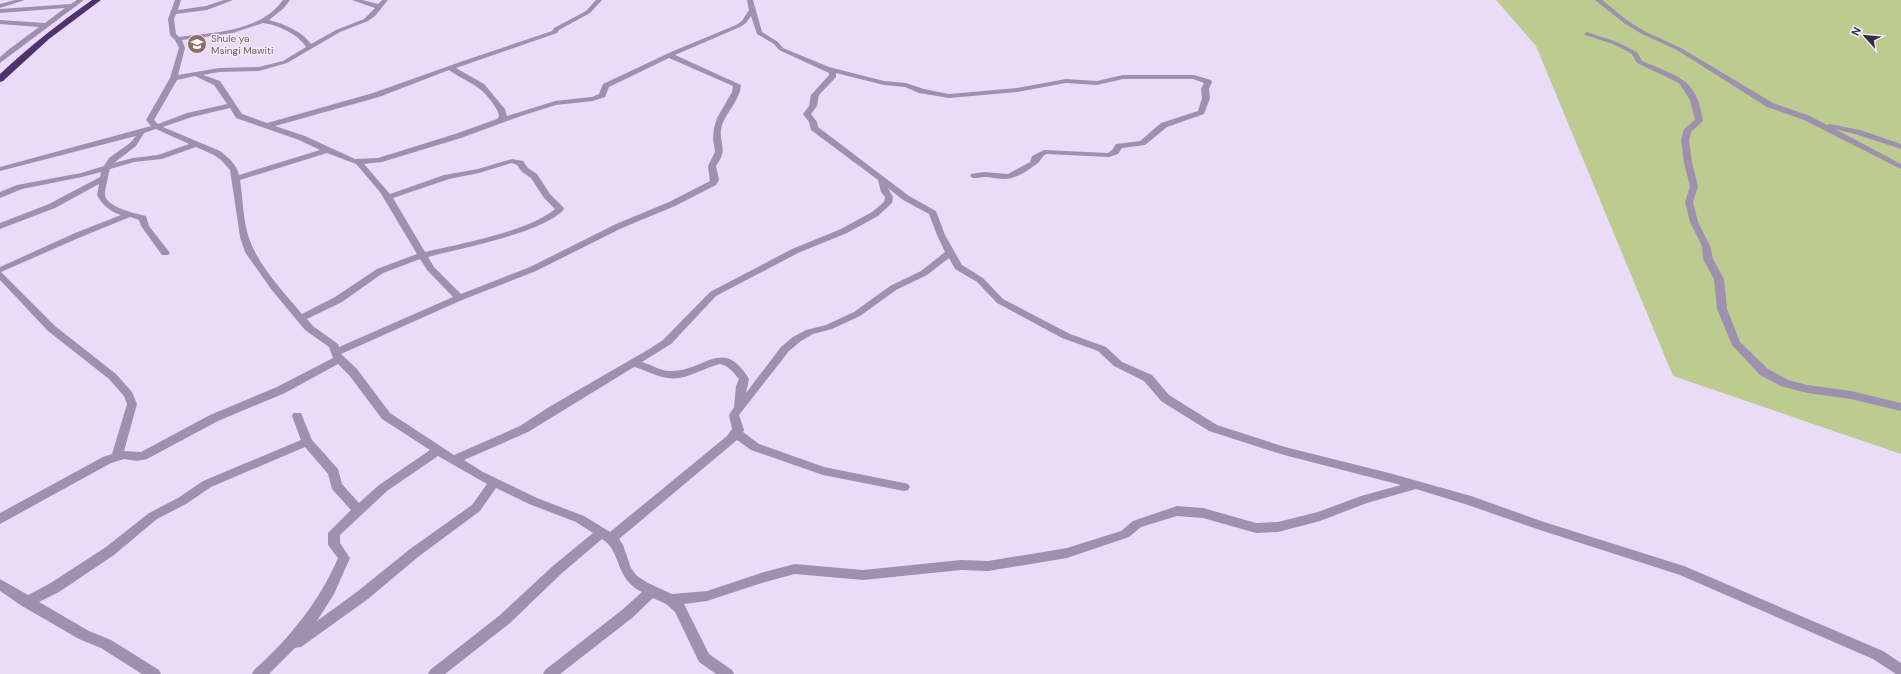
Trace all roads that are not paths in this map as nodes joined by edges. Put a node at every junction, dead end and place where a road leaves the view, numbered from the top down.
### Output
1 (22, 0) edge
2 (81, 0) edge
3 (97, 0) edge
4 (178, 0) edge
5 (230, 0) edge
6 (287, 0) edge
7 (355, 0) edge
8 (385, 0) edge
9 (600, 0) edge
10 (750, 0) edge
11 (1598, 0) edge
12 (0, 6) edge
13 (73, 6) junction
14 (380, 7) junction
15 (753, 9) junction
16 (0, 12) edge
17 (173, 12) junction
18 (262, 21) junction
19 (0, 22) edge
20 (47, 25) junction
21 (1587, 34) dead end
22 (178, 39) junction
23 (309, 47) junction
24 (10, 51) junction
25 (29, 51) junction
26 (0, 52) edge
27 (669, 55) junction
28 (0, 61) edge
29 (826, 67) junction
30 (451, 68) junction
31 (194, 74) junction
32 (0, 78) edge
33 (174, 78) junction
34 (233, 105) junction
35 (500, 121) junction
36 (1815, 122) junction
37 (266, 126) junction
38 (157, 127) junction
39 (141, 132) junction
40 (196, 144) junction
41 (1901, 148) edge
42 (327, 150) junction
43 (358, 162) junction
44 (1901, 166) edge
45 (107, 168) junction
46 (0, 169) edge
47 (974, 176) dead end
48 (102, 179) junction
49 (235, 179) junction
50 (882, 180) junction
51 (0, 195) edge
52 (388, 197) junction
53 (131, 214) junction
54 (0, 226) edge
55 (951, 252) junction
56 (165, 254) dead end
57 (422, 256) junction
58 (0, 270) edge
59 (0, 275) edge
60 (459, 298) junction
61 (302, 318) junction
62 (337, 356) junction
63 (633, 363) junction
64 (739, 407) junction
65 (1901, 407) edge
66 (297, 416) dead end
67 (738, 433) junction
68 (308, 442) junction
69 (437, 451) junction
70 (117, 456) junction
71 (453, 460) junction
72 (494, 482) junction
73 (1416, 485) junction
74 (904, 486) dead end
75 (358, 510) junction
76 (0, 519) edge
77 (606, 535) junction
78 (0, 584) edge
79 (652, 591) junction
80 (670, 600) junction
81 (27, 602) junction
82 (285, 651) junction
83 (1901, 670) edge
84 (154, 674) edge
85 (259, 674) edge
86 (435, 674) edge
87 (550, 674) edge
88 (727, 674) edge

1 - 12 street
2 - 13 street
3 - 25 highway
4 - 17 street
5 - 17 street
6 - 18 street
7 - 14 street
8 - 14 street
9 - 30 street
10 - 15 street
11 - 36 street
13 - 16 street
13 - 20 street
14 - 23 street
15 - 27 street
15 - 29 street
17 - 22 street
18 - 22 street
18 - 23 street
19 - 20 street
20 - 24 street
21 - 65 street
22 - 33 street
23 - 31 street
24 - 25 street
24 - 26 street
24 - 28 street
25 - 32 highway
27 - 35 street
27 - 60 street
29 - 47 street
29 - 50 street
30 - 35 street
30 - 37 street
31 - 33 street
31 - 34 street
33 - 38 street
34 - 37 street
34 - 38 street
35 - 43 street
36 - 41 street
36 - 44 street
37 - 42 street
38 - 39 street
38 - 40 street
39 - 45 street
39 - 46 street
40 - 45 street
40 - 49 street
42 - 43 street
42 - 49 street
43 - 52 street
45 - 48 street
45 - 51 street
48 - 53 street
48 - 54 street
49 - 61 street
50 - 55 street
50 - 63 street
52 - 57 street
52 - 57 street
53 - 56 street
53 - 58 street
55 - 64 street
55 - 73 street
57 - 60 street
57 - 61 street
59 - 70 street
60 - 62 street
61 - 62 street
62 - 69 street
62 - 70 street
63 - 64 street
63 - 71 street
64 - 67 street
66 - 68 street
67 - 74 street
67 - 77 street
68 - 75 street
68 - 81 street
69 - 71 street
69 - 75 street
70 - 76 street
71 - 72 street
72 - 77 street
72 - 82 street
73 - 80 street
73 - 83 street
75 - 82 street
77 - 79 street
77 - 86 street
78 - 81 street
79 - 80 street
79 - 87 street
80 - 88 street
81 - 84 street
82 - 85 street

